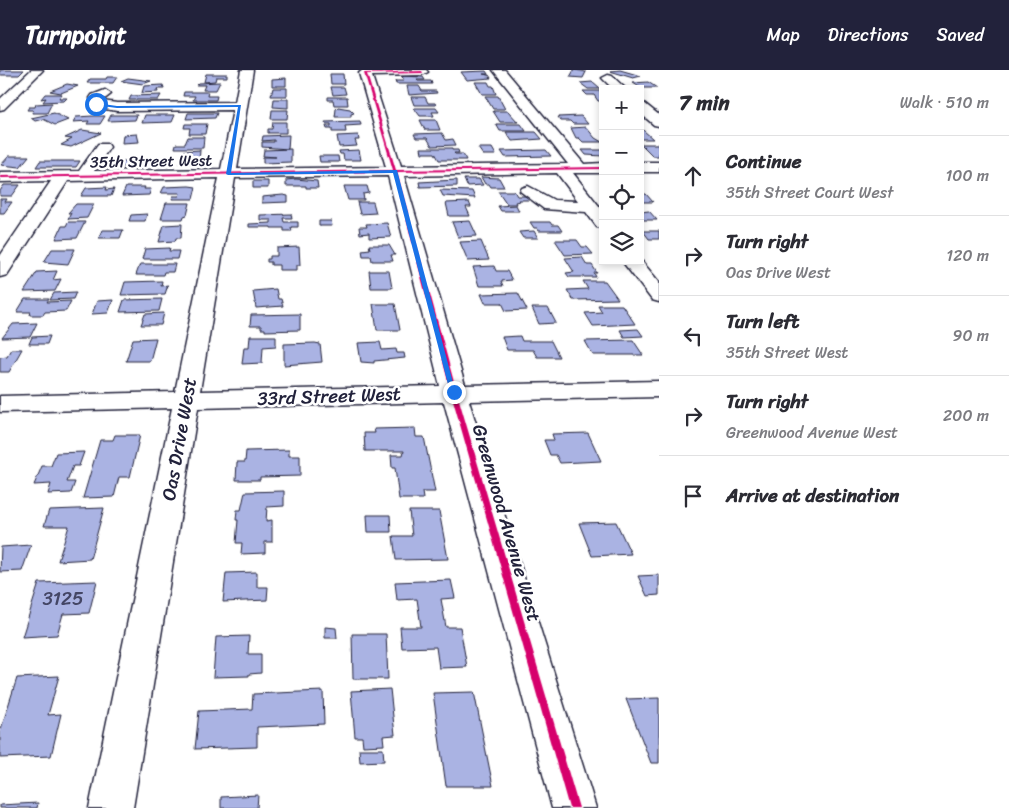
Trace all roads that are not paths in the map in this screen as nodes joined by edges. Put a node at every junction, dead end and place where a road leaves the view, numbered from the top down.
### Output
1 (37, 70) edge
2 (248, 70) edge
3 (499, 70) edge
4 (422, 72) dead end
5 (608, 78) dead end
6 (9, 81) dead end
7 (26, 81) junction
8 (616, 85) edge
9 (105, 94) dead end
10 (0, 106) edge
11 (240, 106) junction
12 (644, 109) edge
13 (659, 122) edge
14 (103, 147) dead end
15 (644, 167) edge
16 (659, 167) edge
17 (561, 168) junction
18 (579, 168) junction
19 (599, 168) edge
20 (395, 171) junction
21 (228, 174) junction
22 (83, 176) junction
23 (0, 177) edge
24 (62, 177) junction
25 (528, 191) dead end
26 (591, 207) junction
27 (601, 220) edge
28 (635, 265) edge
29 (0, 271) edge
30 (659, 296) edge
31 (659, 389) edge
32 (454, 392) junction
33 (186, 400) junction
34 (0, 404) edge
35 (111, 808) edge
36 (574, 808) edge

1 - 7 street
2 - 11 street, Oas Drive West
3 - 18 street
4 - 20 street, Greenwood Avenue West
5 - 8 street
6 - 7 street
7 - 10 street
9 - 11 street
11 - 21 street, Oas Drive West
12 - 13 street
14 - 22 street
15 - 16 street
17 - 18 street, 35th Street West
17 - 20 street, 35th Street West
17 - 26 street
18 - 19 street, 35th Street West
20 - 21 street, 35th Street West
20 - 32 street, Greenwood Avenue West
21 - 22 street, 35th Street West
21 - 33 street, Oas Drive West
22 - 24 street, 35th Street West
23 - 24 street, 35th Street West
24 - 29 street
25 - 26 street
26 - 27 street
28 - 30 street
31 - 32 street, 33rd Street West
32 - 33 street, 33rd Street West
32 - 36 street, Greenwood Avenue West
33 - 34 street, 33rd Street West
33 - 35 street, Oas Drive West

